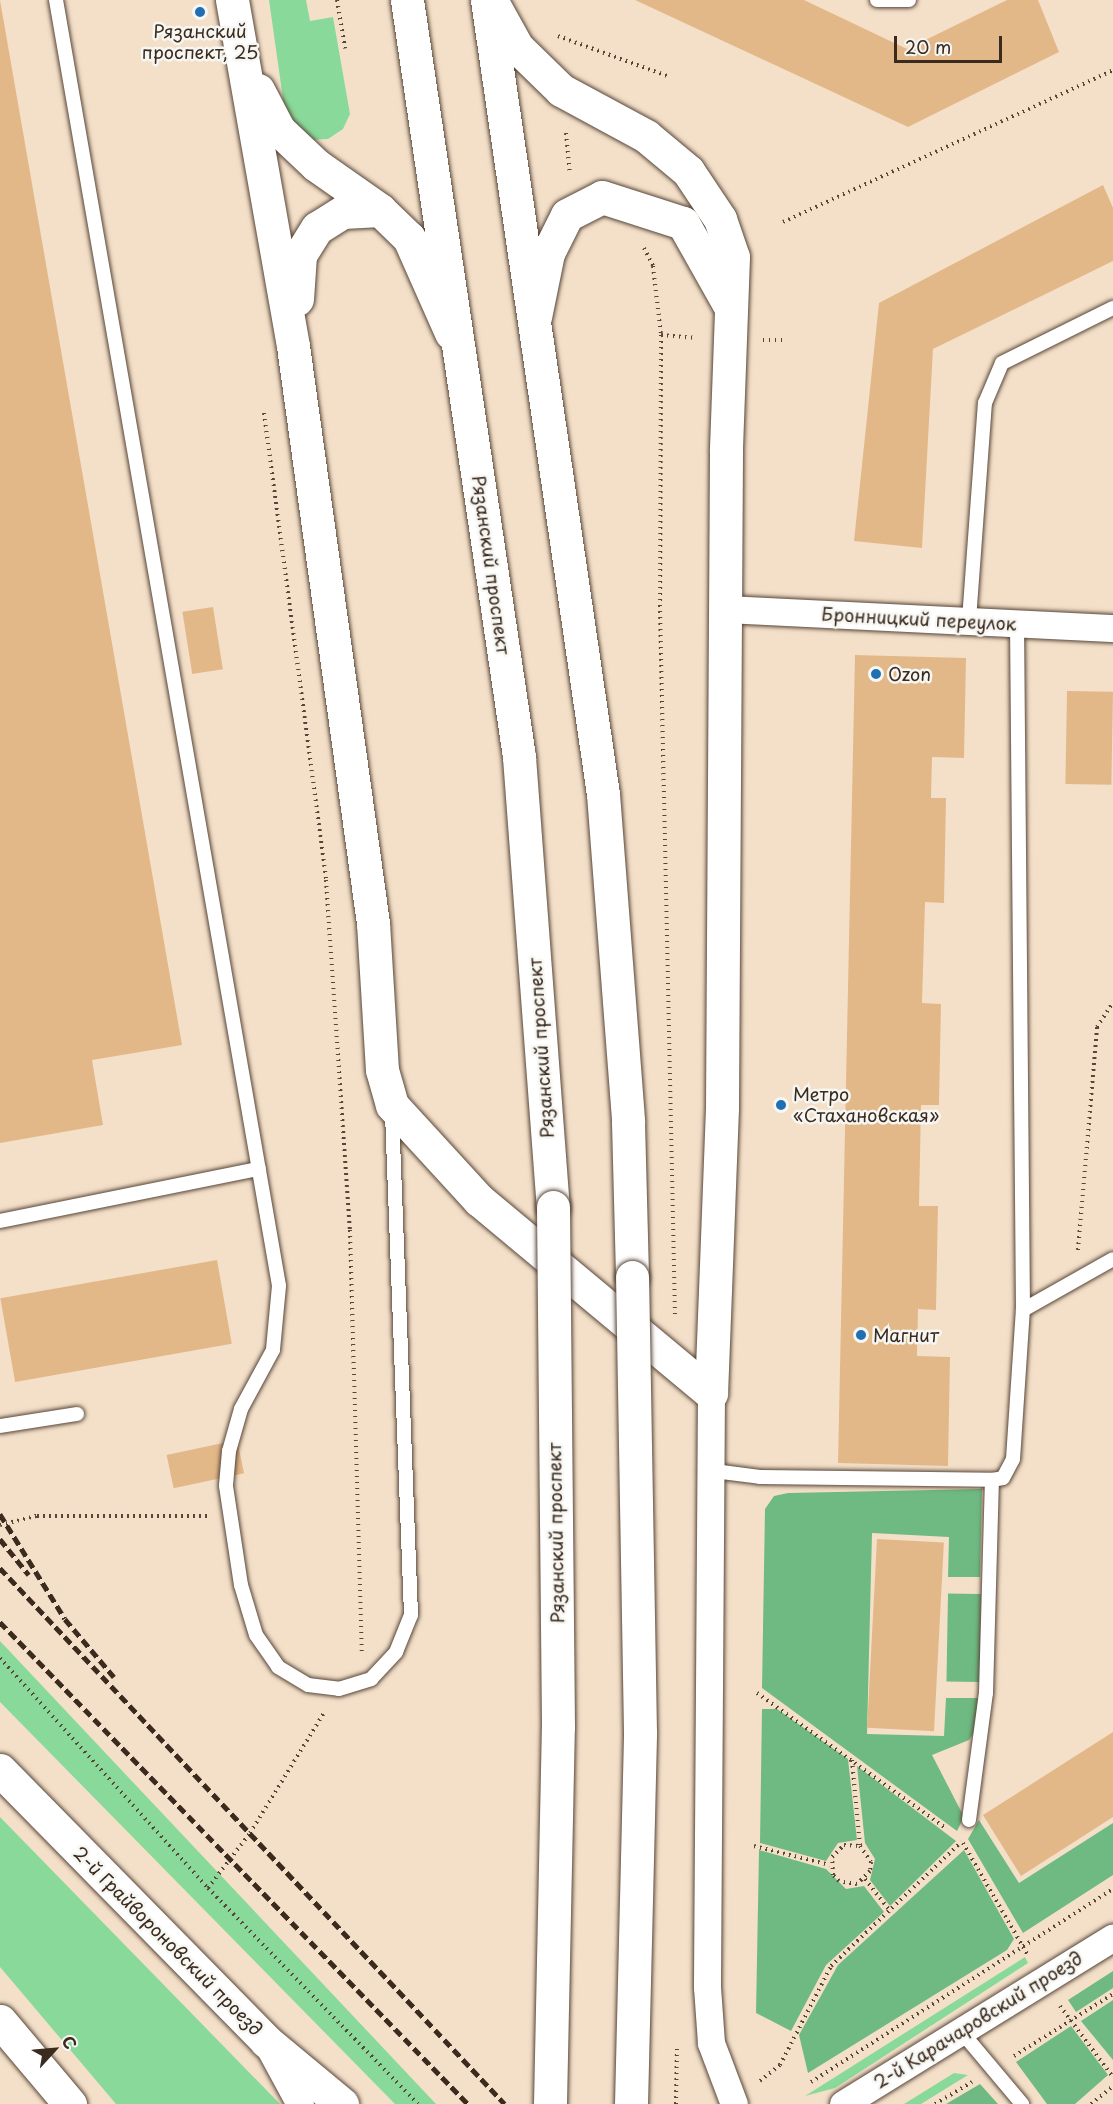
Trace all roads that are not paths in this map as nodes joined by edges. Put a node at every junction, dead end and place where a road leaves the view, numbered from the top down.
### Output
1 (56, 0) edge
2 (232, 0) edge
3 (407, 0) edge
4 (489, 0) edge
5 (878, 0) edge
6 (909, 0) edge
7 (239, 35) junction
8 (380, 210) junction
9 (1113, 308) edge
10 (731, 309) junction
11 (536, 318) junction
12 (293, 346) junction
13 (461, 359) junction
14 (724, 609) junction
15 (969, 620) junction
16 (1017, 624) junction
17 (1113, 628) edge
18 (392, 1105) junction
19 (259, 1169) junction
20 (0, 1221) edge
21 (1113, 1259) edge
22 (1023, 1310) junction
23 (711, 1393) junction
24 (77, 1414) dead end
25 (0, 1426) edge
26 (714, 1471) junction
27 (992, 1480) junction
28 (0, 1770) edge
29 (969, 1820) dead end
30 (1113, 1937) edge
31 (0, 2021) edge
32 (960, 2031) junction
33 (266, 2041) junction
34 (733, 2102) edge
35 (70, 2104) edge
36 (300, 2104) edge
37 (342, 2104) edge
38 (550, 2104) edge
39 (631, 2104) edge
40 (843, 2104) edge
41 (1022, 2104) edge

1 - 19 lane
2 - 7 main road
3 - 13 main road, Рязанский проспект
4 - 10 main road
4 - 11 main road
5 - 6 lane
7 - 8 main road
7 - 12 main road
8 - 12 main road
8 - 13 main road
9 - 15 lane
10 - 11 main road
10 - 14 main road
11 - 39 main road, bridge
12 - 18 main road
13 - 38 main road, Рязанский проспект, bridge
14 - 15 street, Бронницкий переулок
14 - 23 main road
15 - 16 street, Бронницкий переулок
16 - 17 street, Бронницкий переулок
16 - 22 lane
18 - 19 lane
18 - 23 main road
19 - 20 lane
21 - 22 lane
22 - 27 lane
23 - 26 street
24 - 25 lane
26 - 27 lane
26 - 34 street
27 - 29 lane
28 - 33 main road, 2-й Грайвороновский проезд
30 - 32 street, 2-й Карачаровский проезд
31 - 35 main road
32 - 40 street, 2-й Карачаровский проезд
32 - 41 lane
33 - 36 street
33 - 37 main road, 2-й Грайвороновский проезд

